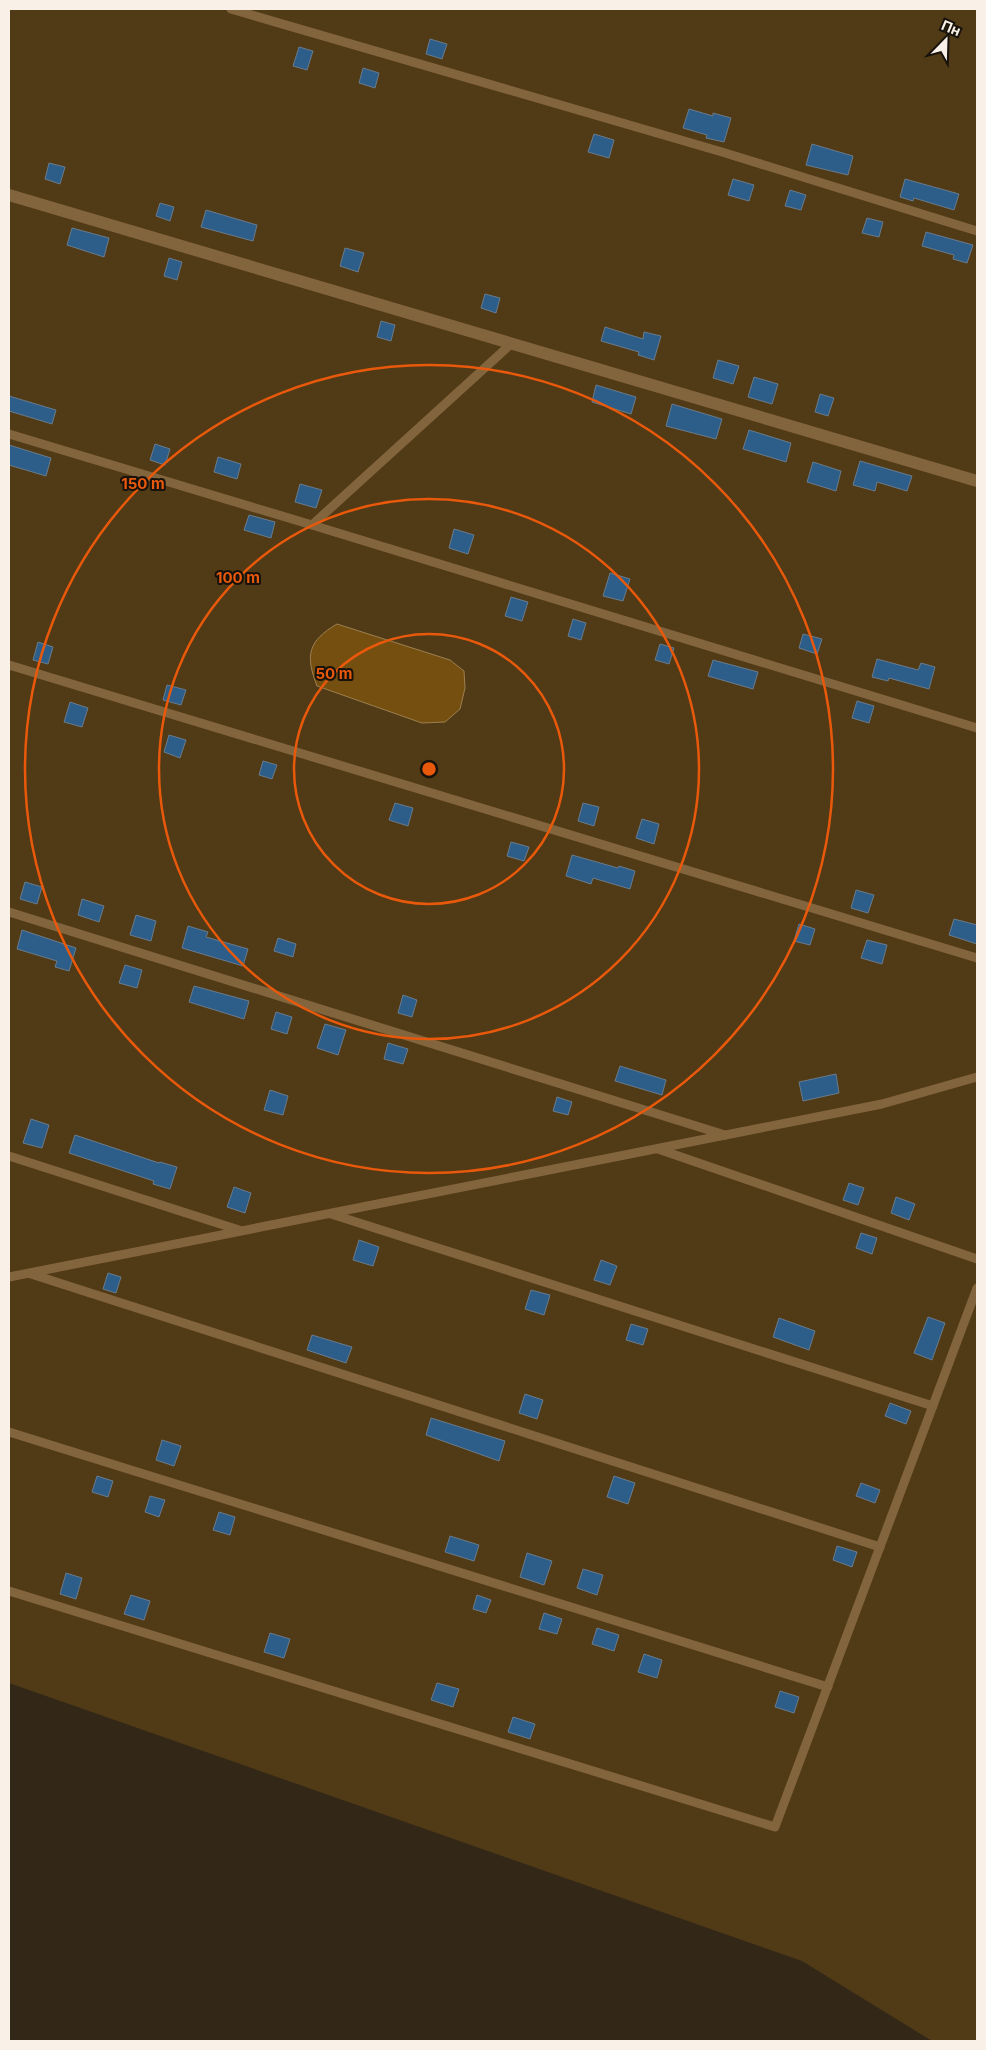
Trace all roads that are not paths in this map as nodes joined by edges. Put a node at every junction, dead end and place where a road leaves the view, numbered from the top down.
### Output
1 (231, 9) edge
2 (9, 195) edge
3 (977, 231) edge
4 (512, 343) junction
5 (9, 434) edge
6 (977, 481) edge
7 (312, 525) junction
8 (9, 665) edge
9 (977, 728) edge
10 (9, 912) edge
11 (977, 958) edge
12 (977, 1077) edge
13 (726, 1135) junction
14 (657, 1149) junction
15 (9, 1156) edge
16 (328, 1214) junction
17 (242, 1230) junction
18 (977, 1259) edge
19 (28, 1273) junction
20 (9, 1277) edge
21 (977, 1288) edge
22 (933, 1406) junction
23 (9, 1432) edge
24 (880, 1547) junction
25 (9, 1591) edge
26 (828, 1687) junction

1 - 3 lane
2 - 4 street
4 - 6 street
4 - 7 lane
5 - 7 lane
7 - 9 lane
8 - 11 lane
10 - 13 lane
12 - 13 lane
13 - 14 lane
14 - 16 lane
14 - 18 lane
15 - 17 lane
16 - 17 lane
16 - 22 lane
17 - 19 lane
19 - 20 lane
19 - 24 lane
21 - 22 lane
22 - 24 lane
23 - 26 lane
24 - 26 lane
25 - 26 lane

